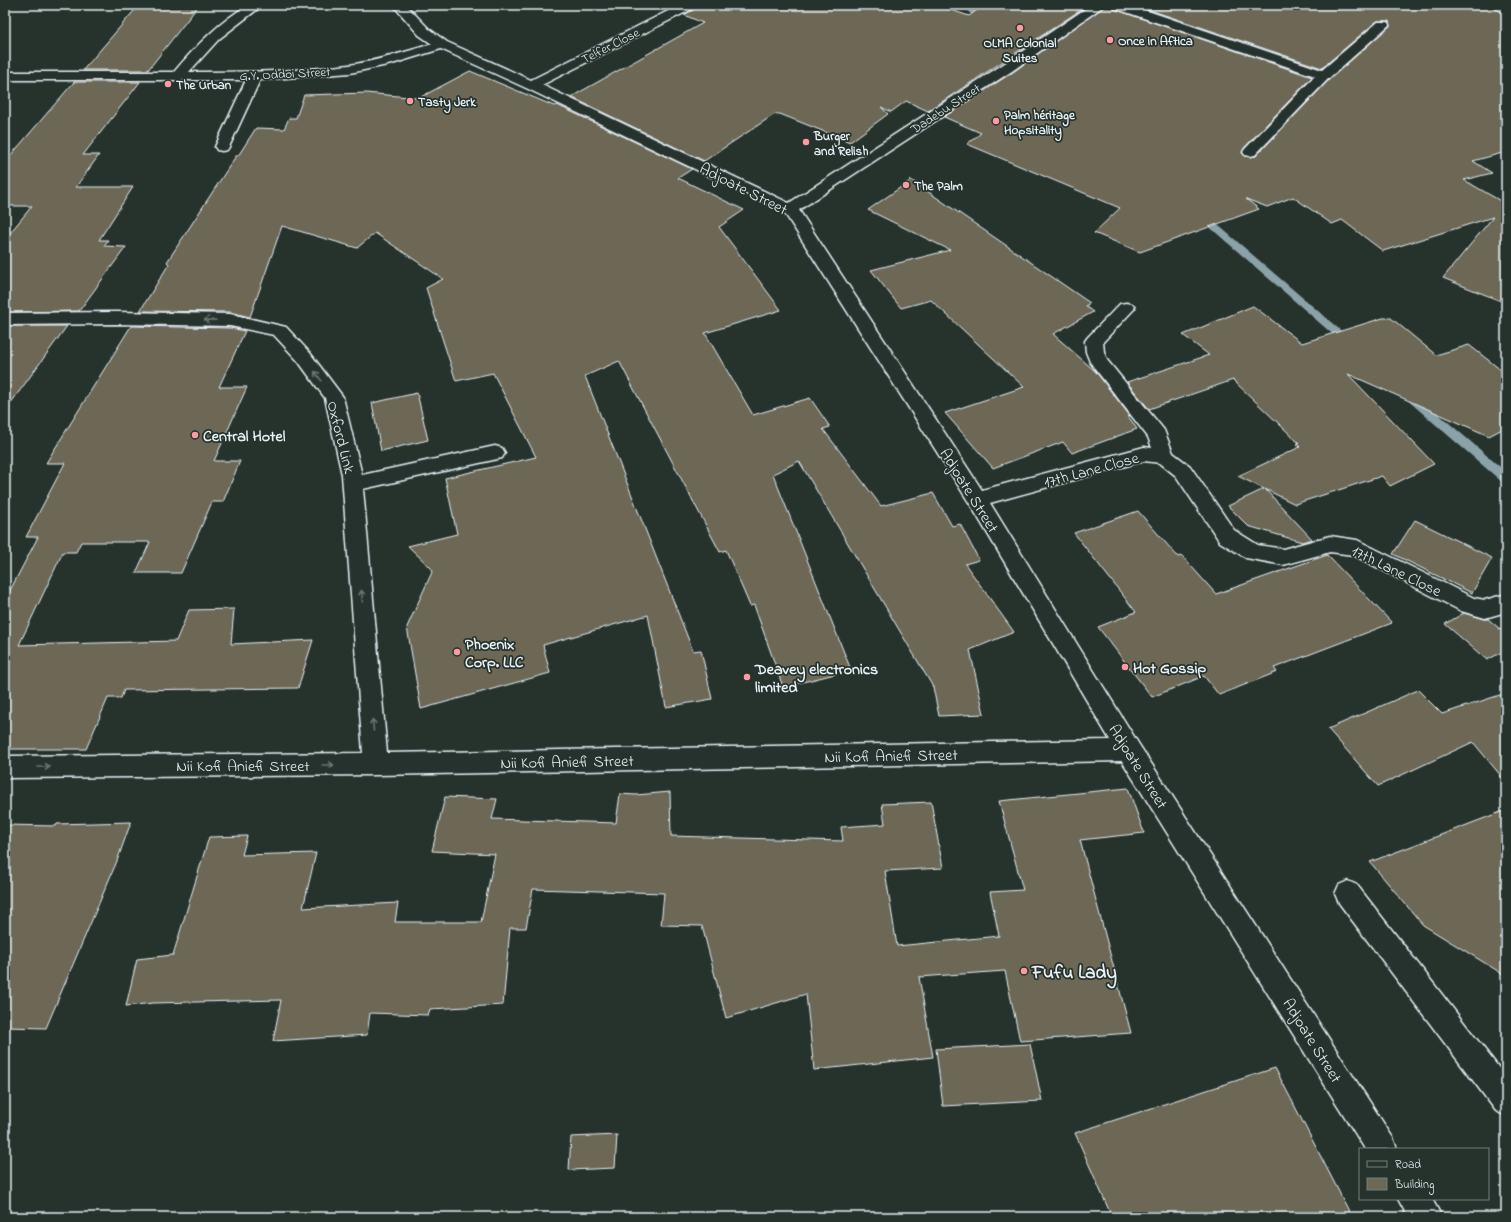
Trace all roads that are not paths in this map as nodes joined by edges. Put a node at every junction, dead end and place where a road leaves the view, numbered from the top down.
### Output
1 (257, 5) edge
2 (399, 5) edge
3 (690, 5) edge
4 (1099, 5) edge
5 (1118, 5) edge
6 (1383, 25) dead end
7 (442, 45) junction
8 (179, 75) junction
9 (1324, 75) junction
10 (5, 76) edge
11 (255, 76) junction
12 (531, 85) junction
13 (222, 147) dead end
14 (1250, 152) dead end
15 (790, 209) junction
16 (1126, 308) dead end
17 (5, 319) edge
18 (495, 453) dead end
19 (1165, 457) junction
20 (353, 484) junction
21 (977, 499) junction
22 (1506, 603) edge
23 (1129, 750) junction
24 (376, 764) junction
25 (5, 767) edge
26 (1348, 894) dead end
27 (1506, 1101) edge
28 (1381, 1148) edge
29 (1415, 1200) edge
30 (1426, 1217) edge

1 - 8 street
2 - 7 street, Adjoate Street
3 - 12 street, Telfer Close
4 - 15 street, Dadebu Street
5 - 9 street
6 - 9 street
7 - 11 street, G.Y. Oddoi Street
7 - 12 street, Adjoate Street
8 - 10 street, G.Y. Oddoi Street
8 - 11 street, G.Y. Oddoi Street
9 - 14 street
11 - 13 street
12 - 15 street, Adjoate Street
15 - 21 street, Adjoate Street
16 - 19 street
20 -> 17 street, Oxford Link
18 - 20 street
19 - 21 street, 17th Lane Close
19 - 22 street, 17th Lane Close
24 -> 20 street, Oxford Link
21 - 23 street, Adjoate Street
23 - 24 street, Nii Kofi Aniefi Street
23 - 28 street, Adjoate Street
25 -> 24 street, Nii Kofi Aniefi Street
26 - 27 street
29 - 30 street

